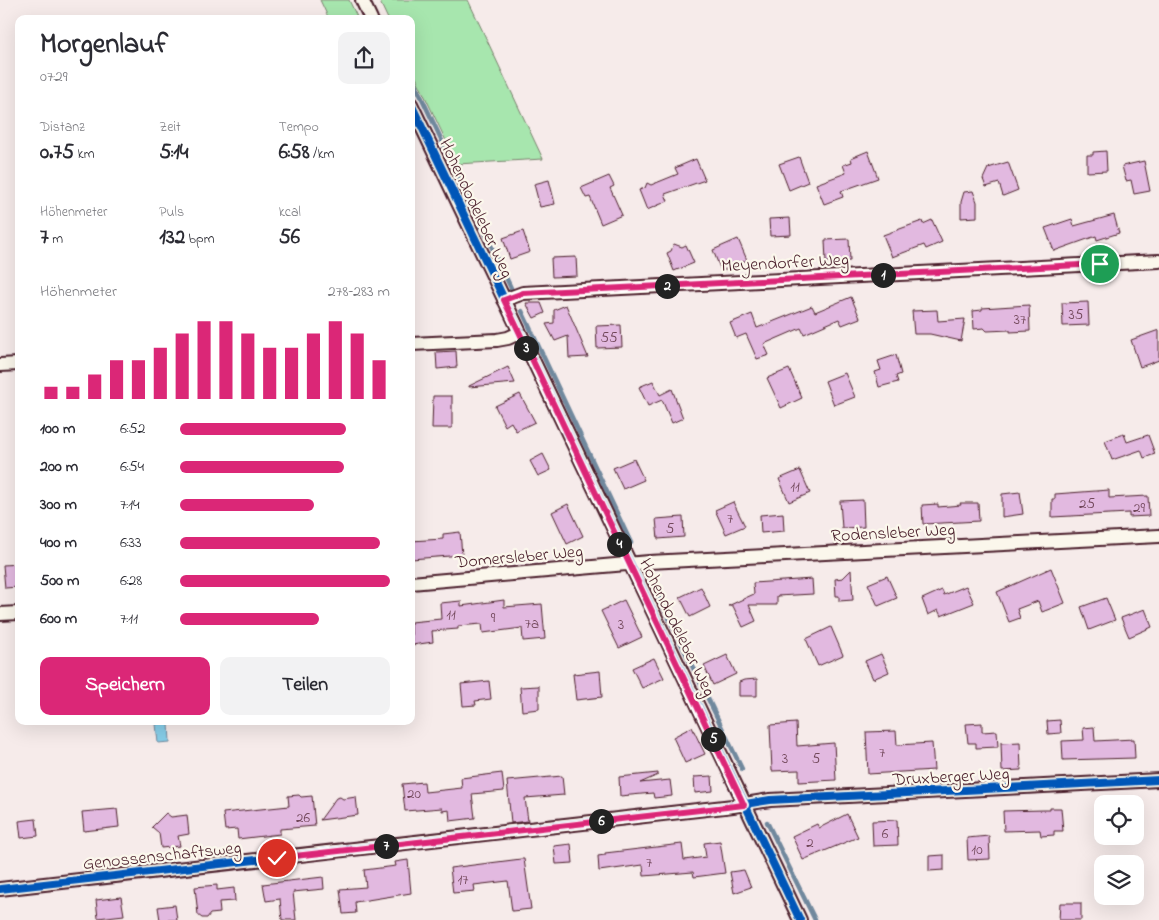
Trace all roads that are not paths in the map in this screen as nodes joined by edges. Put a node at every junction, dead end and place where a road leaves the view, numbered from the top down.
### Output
1 (362, 0) edge
2 (368, 15) edge
3 (415, 112) edge
4 (1159, 261) edge
5 (504, 300) junction
6 (519, 333) junction
7 (415, 344) edge
8 (15, 364) edge
9 (0, 365) edge
10 (1159, 536) edge
11 (629, 564) junction
12 (415, 583) edge
13 (15, 613) edge
14 (0, 614) edge
15 (1159, 780) edge
16 (744, 805) junction
17 (0, 889) edge
18 (800, 920) edge

1 - 2 street
3 - 5 street, Hohendodeleber Weg
4 - 5 street, Meyendorfer Weg
5 - 6 street, Hohendodeleber Weg
6 - 7 street
6 - 11 street, Hohendodeleber Weg
8 - 9 street
10 - 11 street, Rodensleber Weg
11 - 12 street, Domersleber Weg
11 - 16 street, Hohendodeleber Weg
13 - 14 street
15 - 16 street, Druxberger Weg
16 - 17 street, Genossenschaftsweg
16 - 18 street, Hohendodeleber Weg

